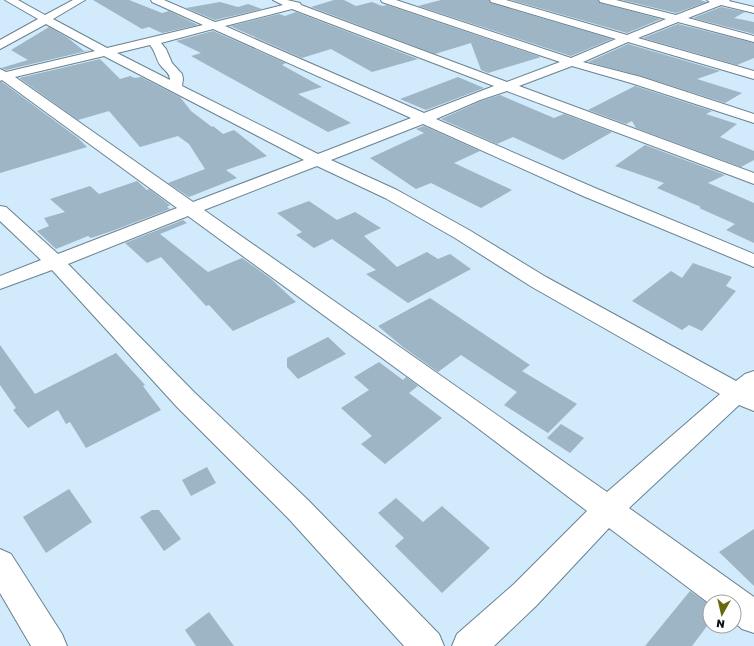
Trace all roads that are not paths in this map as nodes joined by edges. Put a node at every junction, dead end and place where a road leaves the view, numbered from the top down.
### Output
1 (10, 0) edge
2 (80, 0) edge
3 (156, 0) edge
4 (278, 0) edge
5 (315, 0) edge
6 (386, 0) edge
7 (495, 0) edge
8 (604, 0) edge
9 (719, 1) edge
10 (293, 6) junction
11 (754, 10) edge
12 (45, 18) junction
13 (675, 19) junction
14 (214, 25) junction
15 (628, 38) junction
16 (754, 39) edge
17 (153, 41) junction
18 (0, 45) edge
19 (105, 52) junction
20 (570, 62) junction
21 (1, 75) edge
22 (754, 75) edge
23 (175, 87) junction
24 (508, 87) junction
25 (423, 119) junction
26 (754, 119) edge
27 (317, 160) junction
28 (754, 179) edge
29 (190, 210) junction
30 (0, 211) edge
31 (754, 261) edge
32 (54, 262) junction
33 (0, 283) edge
34 (749, 391) edge
35 (608, 509) junction
36 (0, 564) edge
37 (723, 594) edge
38 (742, 608) edge
39 (754, 617) edge
40 (50, 646) edge
41 (427, 646) edge
42 (469, 646) edge

1 - 12 street
2 - 12 street
3 - 14 street
4 - 10 street
5 - 10 street
6 - 20 street
7 - 15 street
8 - 13 street
9 - 11 street
9 - 13 street
10 - 14 street
10 - 24 street
12 - 18 street
12 - 19 street
13 - 15 street
13 - 16 street
14 - 17 street
14 - 25 street
15 - 20 street
15 - 22 street
17 - 19 street
17 - 23 street
19 - 21 street
19 - 23 street
20 - 24 street
20 - 26 street
21 - 29 street
23 - 27 street
24 - 25 street
24 - 28 street
25 - 27 street
25 - 31 street
27 - 29 street
27 - 34 street
29 - 32 street
29 - 35 street
30 - 32 street
32 - 33 street
32 - 41 street
34 - 35 street
35 - 37 street
35 - 42 street
36 - 40 street
38 - 39 street

